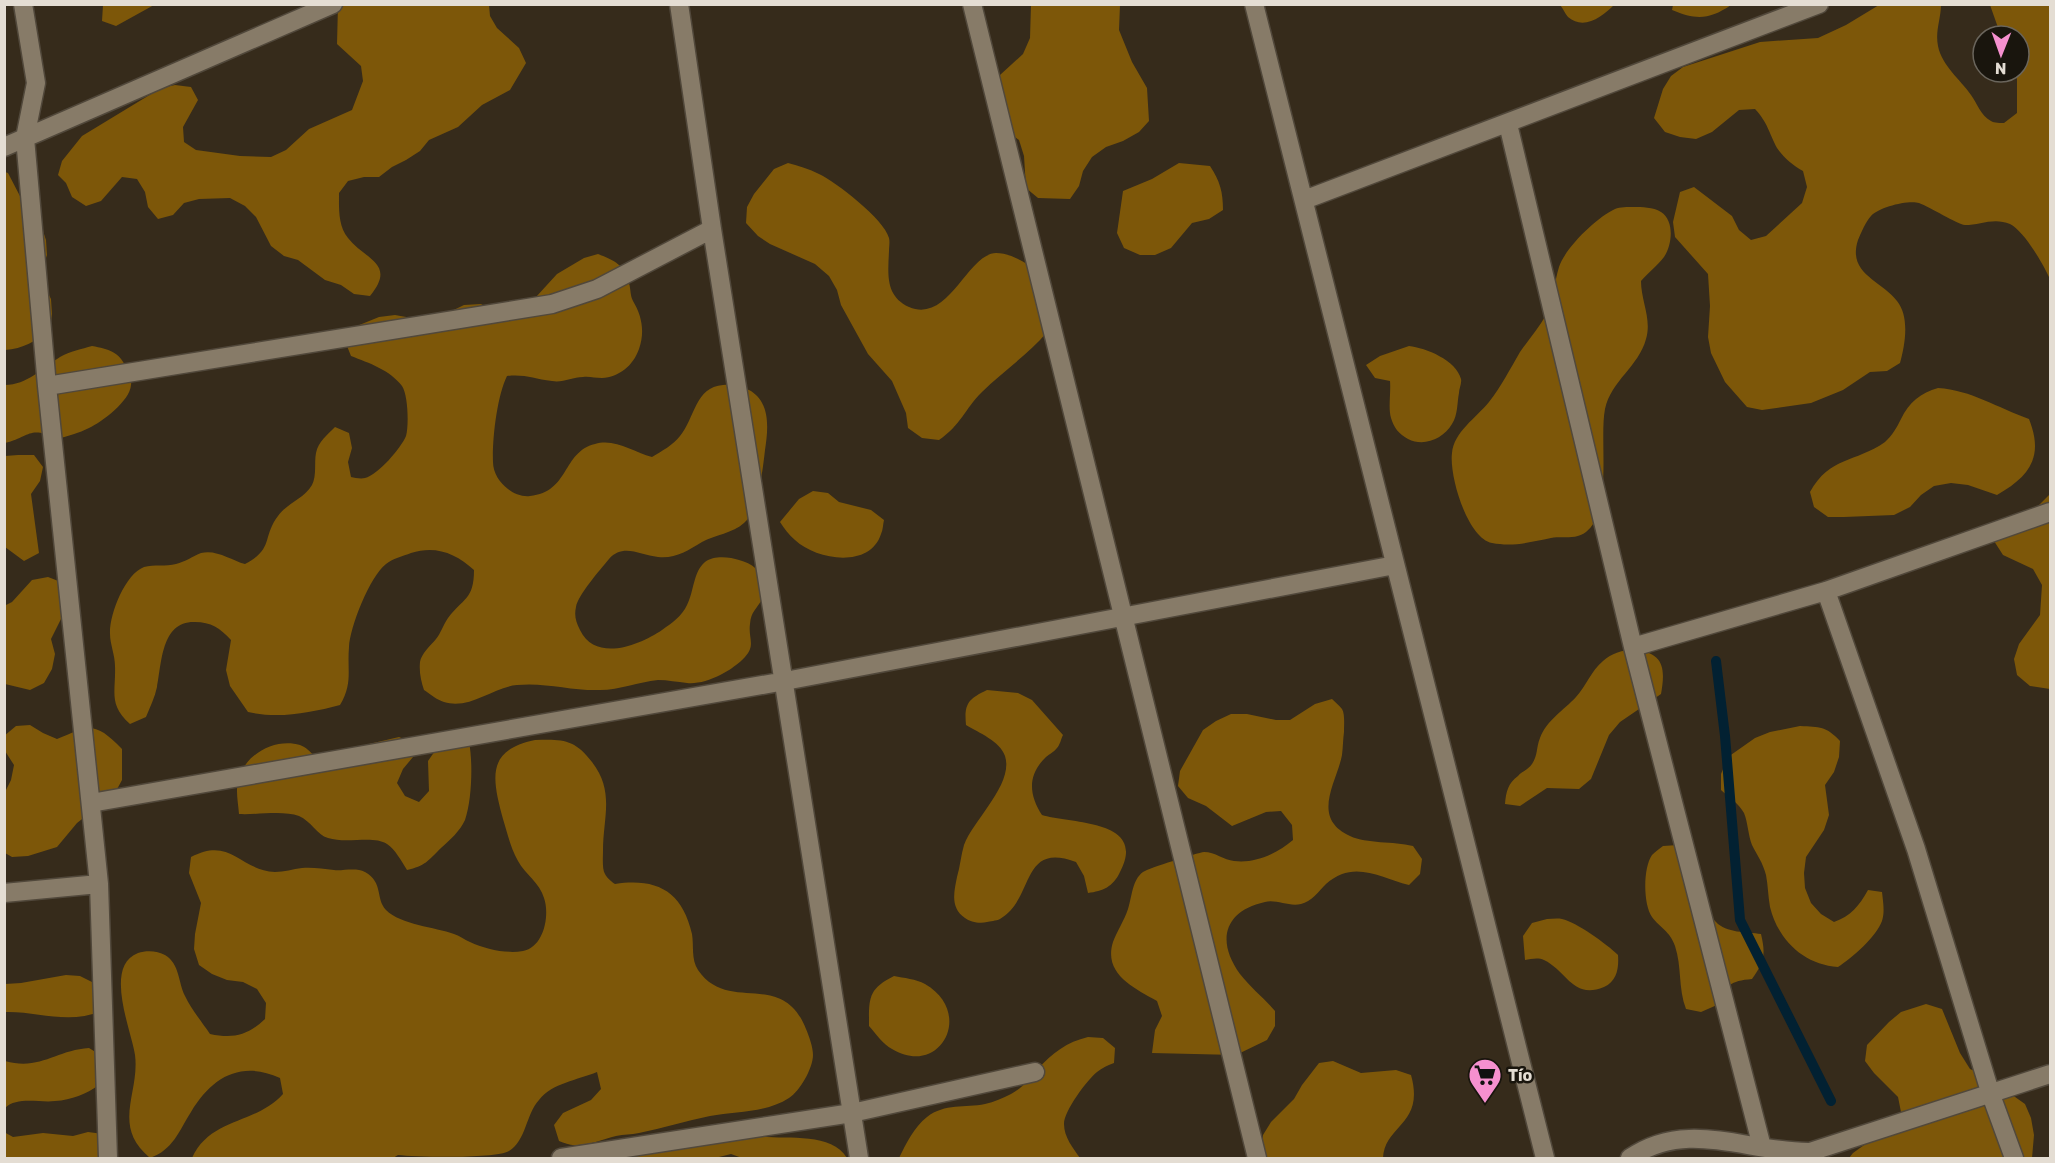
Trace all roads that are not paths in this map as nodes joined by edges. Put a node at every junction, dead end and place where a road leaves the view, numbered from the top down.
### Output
1 (24, 4) edge
2 (333, 4) edge
3 (679, 4) edge
4 (972, 4) edge
5 (1254, 4) edge
6 (1819, 4) edge
7 (1509, 124) junction
8 (25, 138) junction
9 (4, 147) edge
10 (1304, 200) junction
11 (712, 229) junction
12 (47, 386) junction
13 (2050, 512) edge
14 (1395, 565) junction
15 (1826, 591) junction
16 (1124, 617) junction
17 (1633, 647) junction
18 (785, 681) junction
19 (91, 803) junction
20 (99, 884) junction
21 (4, 893) edge
22 (1035, 1072) dead end
23 (2050, 1074) edge
24 (1991, 1095) junction
25 (852, 1113) junction
26 (1762, 1147) junction
27 (1810, 1155) edge
28 (108, 1158) edge
29 (561, 1158) edge
30 (859, 1158) edge
31 (1257, 1158) edge
32 (1545, 1158) edge
33 (1630, 1158) edge
34 (2014, 1158) edge

1 - 8 street
2 - 8 street
3 - 11 street
4 - 16 street
5 - 10 street
6 - 7 street
7 - 10 street
7 - 17 street
8 - 9 street
8 - 12 street
10 - 14 street
11 - 12 street
11 - 18 street
12 - 19 street
13 - 15 street
14 - 16 street
14 - 32 street
15 - 17 street
15 - 24 street
16 - 18 street
16 - 31 street
17 - 26 street
18 - 19 street
18 - 25 street
19 - 20 street
20 - 21 street
20 - 28 street
22 - 25 street
23 - 24 street
24 - 27 street
24 - 34 street
25 - 29 street
25 - 30 street
26 - 27 street
26 - 33 street

